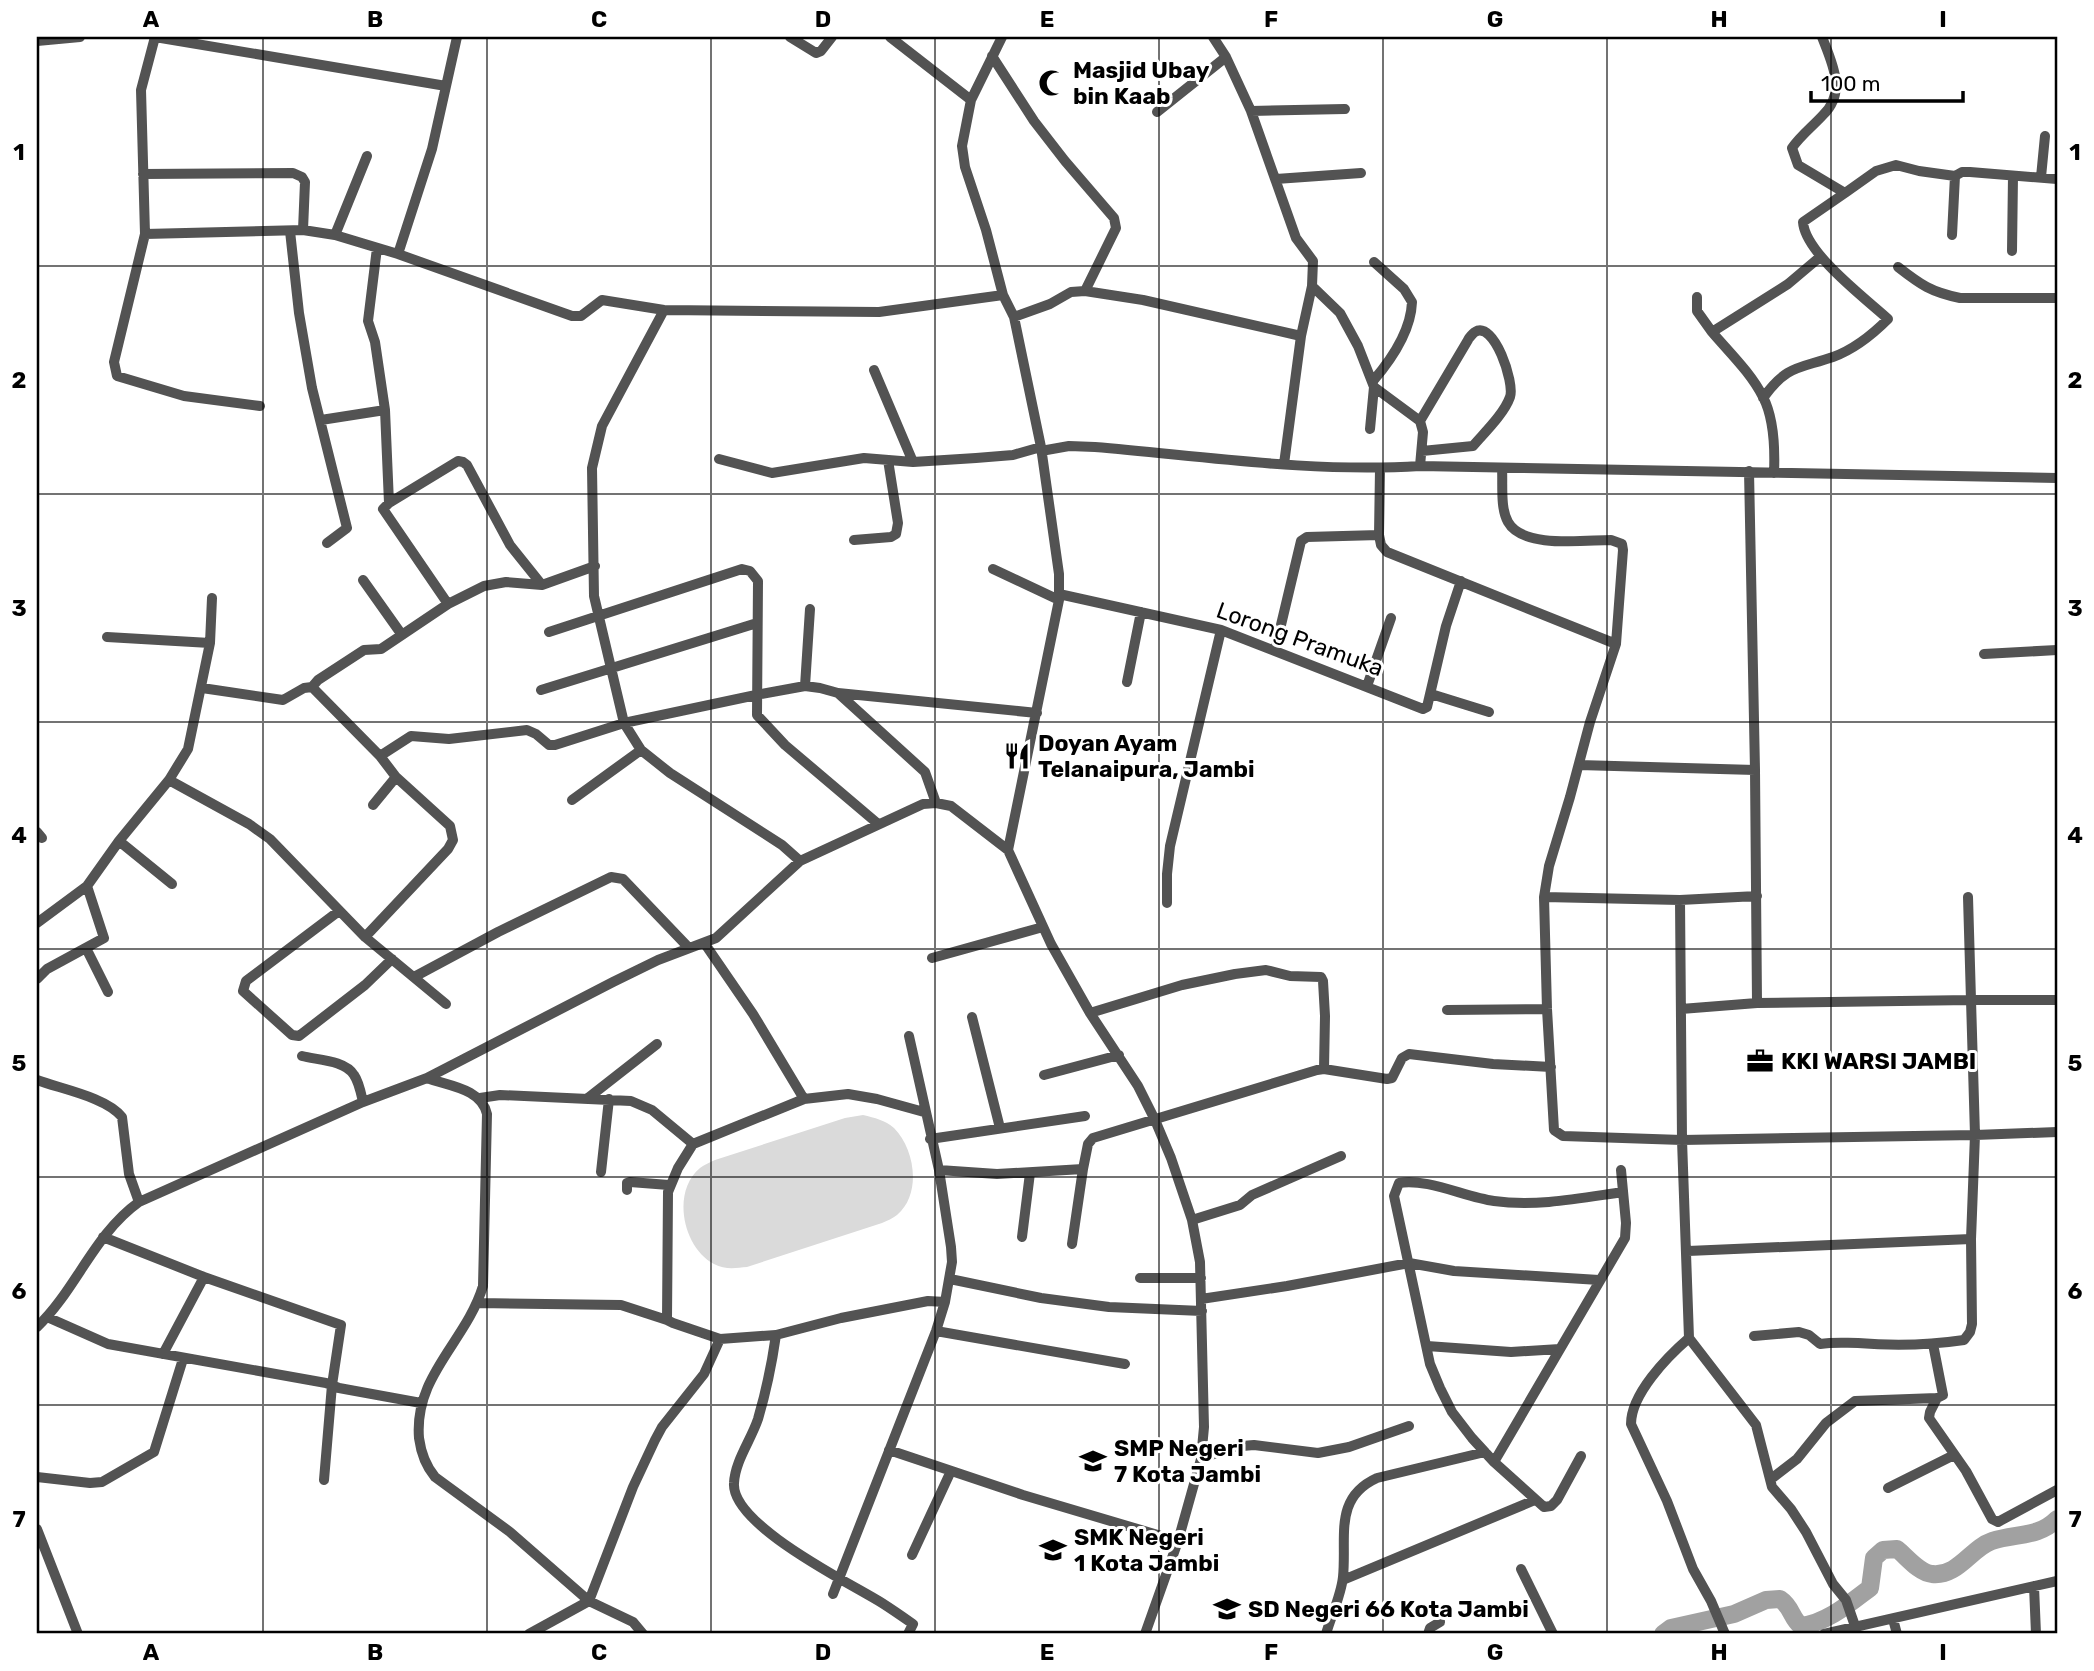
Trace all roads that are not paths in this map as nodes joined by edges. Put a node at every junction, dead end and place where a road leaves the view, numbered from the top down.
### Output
1 (80, 37) edge
2 (457, 37) edge
3 (790, 37) edge
4 (832, 37) edge
5 (890, 37) edge
6 (1002, 37) edge
7 (1213, 37) edge
8 (1822, 37) edge
9 (37, 41) edge
10 (992, 56) junction
11 (1226, 57) junction
12 (446, 86) junction
13 (971, 100) junction
14 (1345, 109) dead end
15 (1251, 111) junction
16 (1157, 112) dead end
17 (2045, 136) dead end
18 (367, 156) dead end
19 (1361, 173) dead end
20 (143, 174) junction
21 (1955, 176) junction
22 (2012, 176) junction
23 (2041, 177) junction
24 (1276, 179) junction
25 (2057, 179) edge
26 (1844, 193) junction
27 (303, 230) junction
28 (290, 231) junction
29 (145, 234) junction
30 (335, 235) junction
31 (1952, 235) dead end
32 (377, 248) junction
33 (2012, 251) dead end
34 (398, 254) junction
35 (1820, 257) junction
36 (1374, 262) dead end
37 (1898, 267) dead end
38 (1312, 286) junction
39 (1085, 291) junction
40 (1003, 295) junction
41 (1697, 297) dead end
42 (2057, 298) edge
43 (664, 310) junction
44 (1014, 317) junction
45 (1712, 332) junction
46 (1301, 337) junction
47 (874, 370) dead end
48 (1373, 384) junction
49 (1763, 398) junction
50 (260, 407) dead end
51 (386, 410) junction
52 (321, 420) junction
53 (1420, 421) junction
54 (1370, 429) dead end
55 (1041, 449) junction
56 (1422, 451) junction
57 (719, 459) dead end
58 (888, 460) junction
59 (914, 462) junction
60 (1284, 464) junction
61 (1420, 466) junction
62 (1502, 468) junction
63 (1380, 469) junction
64 (1749, 471) junction
65 (1774, 472) junction
66 (2057, 478) edge
67 (390, 503) junction
68 (1379, 536) junction
69 (854, 540) dead end
70 (327, 542) dead end
71 (594, 566) junction
72 (993, 569) dead end
73 (363, 580) dead end
74 (1461, 581) junction
75 (542, 585) junction
76 (1059, 597) junction
77 (212, 598) dead end
78 (448, 604) junction
79 (810, 609) dead end
80 (1141, 612) junction
81 (598, 616) junction
82 (1391, 618) dead end
83 (757, 623) junction
84 (1221, 630) junction
85 (549, 632) dead end
86 (402, 635) junction
87 (107, 637) dead end
88 (210, 643) junction
89 (1615, 644) junction
90 (1275, 650) junction
91 (2057, 650) edge
92 (1984, 654) dead end
93 (611, 668) junction
94 (1127, 682) dead end
95 (805, 686) junction
96 (1367, 686) junction
97 (312, 687) junction
98 (202, 688) junction
99 (541, 690) dead end
100 (838, 693) junction
101 (1431, 694) junction
102 (756, 695) junction
103 (1489, 712) dead end
104 (1037, 713) junction
105 (624, 723) junction
106 (640, 750) junction
107 (380, 757) junction
108 (1578, 765) junction
109 (1755, 770) junction
110 (396, 777) junction
111 (169, 780) junction
112 (572, 800) dead end
113 (936, 803) junction
114 (373, 805) dead end
115 (877, 824) junction
116 (119, 841) junction
117 (1008, 850) junction
118 (800, 861) junction
119 (172, 884) dead end
120 (87, 886) junction
121 (1756, 896) junction
122 (1544, 897) junction
123 (1968, 897) dead end
124 (1680, 900) junction
125 (1167, 903) dead end
126 (339, 911) junction
127 (37, 923) edge
128 (1043, 927) junction
129 (365, 937) junction
130 (705, 944) junction
131 (86, 948) junction
132 (690, 948) junction
133 (932, 958) dead end
134 (392, 959) junction
135 (414, 977) junction
136 (37, 979) edge
137 (108, 992) dead end
138 (1971, 1000) junction
139 (2057, 1000) edge
140 (1757, 1003) junction
141 (446, 1004) dead end
142 (1547, 1009) junction
143 (1681, 1009) junction
144 (1447, 1010) dead end
145 (1090, 1013) junction
146 (972, 1017) dead end
147 (909, 1036) dead end
148 (657, 1044) dead end
149 (1119, 1055) junction
150 (302, 1056) dead end
151 (1551, 1067) junction
152 (1324, 1069) junction
153 (1044, 1075) dead end
154 (426, 1078) junction
155 (37, 1080) edge
156 (480, 1098) junction
157 (588, 1098) junction
158 (609, 1099) junction
159 (804, 1099) junction
160 (363, 1102) junction
161 (924, 1112) junction
162 (1085, 1115) dead end
163 (1155, 1121) junction
164 (1000, 1128) junction
165 (2057, 1132) edge
166 (1975, 1135) junction
167 (930, 1139) junction
168 (1682, 1140) junction
169 (693, 1144) junction
170 (1341, 1156) dead end
171 (1083, 1169) junction
172 (939, 1170) junction
173 (1621, 1170) dead end
174 (601, 1172) dead end
175 (1030, 1173) junction
176 (669, 1185) junction
177 (627, 1190) dead end
178 (1623, 1192) junction
179 (139, 1202) junction
180 (1192, 1220) junction
181 (103, 1237) junction
182 (1022, 1237) dead end
183 (1971, 1239) junction
184 (1072, 1244) dead end
185 (1688, 1251) junction
186 (1409, 1263) junction
187 (204, 1277) junction
188 (1140, 1278) dead end
189 (1201, 1278) junction
190 (950, 1279) junction
191 (1599, 1280) junction
192 (945, 1302) junction
193 (478, 1303) junction
194 (1201, 1305) junction
195 (667, 1320) junction
196 (40, 1323) edge
197 (936, 1331) junction
198 (776, 1335) junction
199 (1754, 1336) dead end
200 (1689, 1338) junction
201 (720, 1339) junction
202 (1933, 1343) junction
203 (1427, 1346) junction
204 (1560, 1349) junction
205 (163, 1354) junction
206 (183, 1359) junction
207 (1125, 1364) dead end
208 (332, 1385) junction
209 (1937, 1398) junction
210 (421, 1404) junction
211 (1409, 1426) dead end
212 (889, 1450) junction
213 (1485, 1452) junction
214 (1954, 1455) junction
215 (1581, 1456) dead end
216 (1201, 1459) junction
217 (1494, 1462) junction
218 (951, 1471) junction
219 (37, 1477) edge
220 (1770, 1479) junction
221 (324, 1480) dead end
222 (1888, 1489) dead end
223 (2057, 1490) edge
224 (1535, 1500) junction
225 (37, 1529) edge
226 (1178, 1541) junction
227 (912, 1555) dead end
228 (1521, 1569) dead end
229 (839, 1578) junction
230 (1343, 1580) junction
231 (2057, 1581) edge
232 (2034, 1586) junction
233 (832, 1594) dead end
234 (589, 1601) junction
235 (1437, 1608) dead end
236 (1893, 1619) junction
237 (1855, 1626) junction
238 (78, 1634) edge
239 (529, 1634) edge
240 (643, 1634) edge
241 (908, 1634) edge
242 (1145, 1634) edge
243 (1326, 1634) edge
244 (1428, 1634) edge
245 (1553, 1634) edge
246 (1725, 1634) edge
247 (1824, 1634) edge
248 (1897, 1634) edge
249 (2036, 1634) edge

1 - 9 street
2 - 12 street
3 - 4 street
5 - 13 street
6 - 10 street
7 - 11 street
8 - 26 street
10 - 13 street
10 - 39 street
11 - 15 street
11 - 16 street
12 - 20 street
12 - 34 street
13 - 40 street
14 - 15 street
15 - 24 street
17 - 23 street
18 - 30 street
19 - 24 street
20 - 27 street
20 - 29 street
21 - 22 street
21 - 26 street
21 - 31 street
22 - 23 street
22 - 33 street
23 - 25 street
24 - 38 street
26 - 35 street
27 - 28 street
27 - 30 street
28 - 29 street
28 - 52 street
29 - 50 street
30 - 32 street
32 - 34 street
32 - 51 street
34 - 43 street
35 - 45 street
35 - 49 street
36 - 48 street
37 - 42 street
38 - 46 street
38 - 48 street
39 - 44 street
39 - 46 street
40 - 43 street
40 - 44 street
41 - 45 street
43 - 71 street
44 - 55 street
45 - 49 street
46 - 60 street
47 - 59 street
48 - 53 street
48 - 54 street
49 - 65 street
51 - 52 street
51 - 67 street
52 - 70 street
53 - 56 street
53 - 56 street
55 - 59 street
55 - 60 street
55 - 76 street
56 - 61 street
57 - 58 street
58 - 59 street
58 - 69 street
60 - 63 street
61 - 62 street
61 - 63 street
62 - 64 street
62 - 89 street
63 - 68 street
64 - 65 street
64 - 109 street
65 - 66 street
67 - 75 street
67 - 78 street
68 - 74 street
68 - 90 street
71 - 75 street
71 - 81 street
72 - 76 street, Lorong Pramuka
73 - 86 street
74 - 89 street
74 - 101 street
75 - 78 street
76 - 80 street, Lorong Pramuka
76 - 104 street
77 - 88 street
78 - 86 street
79 - 95 street
80 - 84 street, Lorong Pramuka
80 - 94 street
81 - 83 street
81 - 85 street
81 - 93 street
82 - 96 street
83 - 93 street
83 - 102 street
84 - 90 street, Lorong Pramuka
84 - 125 street
86 - 97 street
87 - 88 street
88 - 98 street
89 - 108 street
90 - 96 street, Lorong Pramuka
91 - 92 street
93 - 99 street
93 - 105 street
95 - 100 street
95 - 102 street
96 - 101 street, Lorong Pramuka
97 - 98 street
97 - 107 street
98 - 111 street
100 - 104 street
100 - 113 street
101 - 103 street
102 - 105 street
102 - 115 street
104 - 117 street
105 - 106 street
105 - 107 street
106 - 112 street
106 - 118 street
107 - 110 street
108 - 109 street
108 - 122 street
109 - 121 street
110 - 114 street
110 - 129 street
111 - 116 street
111 - 126 street
113 - 115 street
113 - 117 street
115 - 118 street
116 - 119 street
116 - 120 street
117 - 128 street
118 - 130 street
120 - 127 street
120 - 131 street
121 - 124 street
121 - 140 street
122 - 124 street
122 - 142 street
123 - 138 street
124 - 143 street
126 - 129 street
126 - 134 street
128 - 133 street
128 - 145 street
129 - 134 street
130 - 132 street
130 - 159 street
131 - 136 street
131 - 137 street
132 - 135 street
132 - 154 street
134 - 135 street
135 - 141 street
138 - 139 street
138 - 140 street
138 - 166 street
140 - 143 street
142 - 144 street
142 - 151 street
143 - 168 street
145 - 149 street
145 - 152 street
146 - 164 street
147 - 161 street
148 - 157 street
149 - 153 street
149 - 163 street
150 - 160 street
151 - 152 street
151 - 168 street
152 - 163 street
154 - 156 street
154 - 160 street
155 - 179 street
156 - 157 street
156 - 193 street
157 - 158 street
158 - 169 street
158 - 174 street
159 - 161 street
159 - 169 street
160 - 179 street
161 - 167 street
162 - 164 street
163 - 171 street
163 - 180 street
164 - 167 street
165 - 166 street
166 - 168 street
166 - 183 street
167 - 172 street
168 - 185 street
169 - 176 street
170 - 180 street
171 - 175 street
171 - 184 street
172 - 175 street
172 - 190 street
173 - 178 street
175 - 182 street
176 - 177 street
176 - 195 street
178 - 186 street
178 - 191 street
179 - 181 street
180 - 189 street
181 - 187 street
181 - 196 street
183 - 185 street
183 - 202 street
185 - 200 street
186 - 191 street
186 - 194 street
186 - 203 street
187 - 205 street
187 - 208 street
188 - 189 street
189 - 194 street
190 - 192 street
190 - 194 street
191 - 204 street
192 - 197 street
192 - 198 street
193 - 195 street
193 - 210 street
194 - 216 street
195 - 201 street
196 - 205 street
197 - 207 street
197 - 212 street
198 - 201 street
198 - 229 street
199 - 202 street
200 - 220 street
200 - 246 street
201 - 234 street
202 - 209 street
203 - 204 street
203 - 213 street
204 - 217 street
205 - 206 street
206 - 208 street
206 - 219 street
208 - 210 street
208 - 221 street
209 - 214 street
209 - 220 street
210 - 234 street
211 - 216 street
212 - 218 street
212 - 229 street
213 - 217 street
213 - 230 street
214 - 222 street
214 - 223 street
215 - 224 street
216 - 226 street
217 - 224 street
218 - 226 street
218 - 227 street
220 - 237 street
224 - 230 street
225 - 238 street
226 - 242 street
228 - 245 street
229 - 233 street
229 - 241 street
230 - 243 street
231 - 232 street
232 - 236 street
232 - 249 street
234 - 239 street
234 - 240 street
235 - 244 street
236 - 237 street
236 - 248 street
237 - 247 street

